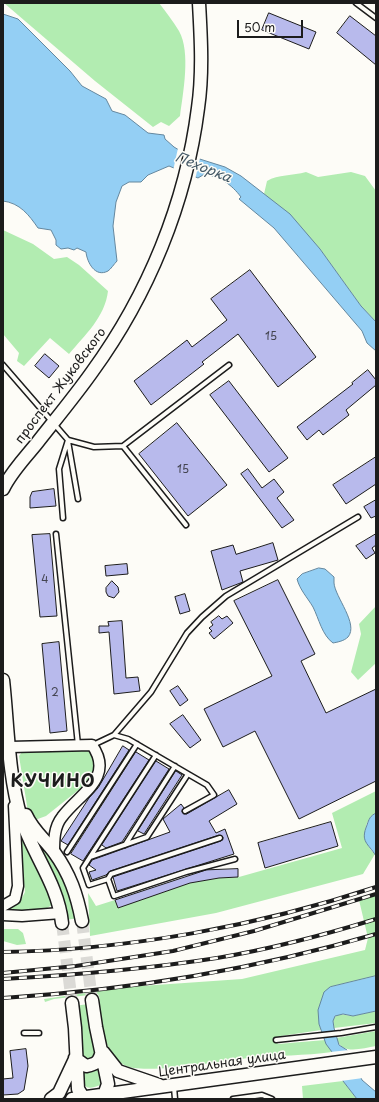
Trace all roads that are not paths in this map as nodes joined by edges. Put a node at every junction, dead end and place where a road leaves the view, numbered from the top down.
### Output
1 (199, 3) edge
2 (356, 3) edge
3 (376, 18) edge
4 (3, 365) edge
5 (229, 365) dead end
6 (52, 423) junction
7 (68, 440) junction
8 (123, 446) junction
9 (3, 489) edge
10 (78, 499) dead end
11 (358, 517) dead end
12 (63, 518) dead end
13 (186, 525) dead end
14 (56, 534) dead end
15 (3, 680) edge
16 (114, 735) junction
17 (137, 744) junction
18 (78, 745) junction
19 (92, 745) junction
20 (10, 747) junction
21 (156, 755) junction
22 (9, 766) junction
23 (175, 766) junction
24 (188, 774) junction
25 (13, 784) junction
26 (185, 811) dead end
27 (220, 838) dead end
28 (125, 845) junction
29 (67, 852) dead end
30 (54, 853) junction
31 (90, 857) junction
32 (235, 859) dead end
33 (108, 879) junction
34 (3, 906) edge
35 (3, 915) edge
36 (61, 918) joint
37 (82, 921) tunnel mouth
38 (92, 1000) tunnel mouth
39 (72, 1002) tunnel mouth
40 (376, 1027) edge
41 (24, 1033) dead end
42 (39, 1033) dead end
43 (276, 1040) dead end
44 (102, 1050) junction
45 (75, 1058) junction
46 (370, 1058) edge
47 (169, 1086) junction
48 (104, 1095) junction
49 (51, 1099) edge
50 (78, 1099) edge
51 (175, 1099) edge
52 (233, 1099) edge
53 (272, 1099) edge

1 - 6 main road, проспект Жуковского
2 - 3 lane
4 - 6 lane
5 - 8 lane
6 - 7 lane
6 - 9 main road, проспект Жуковского
7 - 8 lane
7 - 10 lane
7 - 12 lane
8 - 13 lane
11 - 16 lane
14 - 18 lane
15 - 20 main road
16 - 17 lane
16 - 19 lane
17 - 21 lane
17 - 29 lane
18 - 19 street
18 - 20 street
19 - 30 street
20 - 22 main road
21 - 23 lane
21 - 31 lane
22 - 25 main road
22 - 30 main road
23 - 24 lane
23 - 28 lane
24 - 26 lane
24 - 28 lane
25 - 34 street
25 - 36 main road
27 - 33 lane
28 - 31 lane
30 - 37 main road
31 - 33 lane
32 - 33 lane
35 - 36 street
38 - 44 main road
39 - 45 main road
40 - 43 lane
41 - 42 lane
44 - 45 main road
44 - 47 main road
44 - 48 main road
45 - 49 main road
45 - 50 main road
46 - 47 main road, Центральная улица
47 - 48 main road, Центральная улица
47 - 51 lane
48 - 50 main road, Центральная улица
52 - 53 lane

